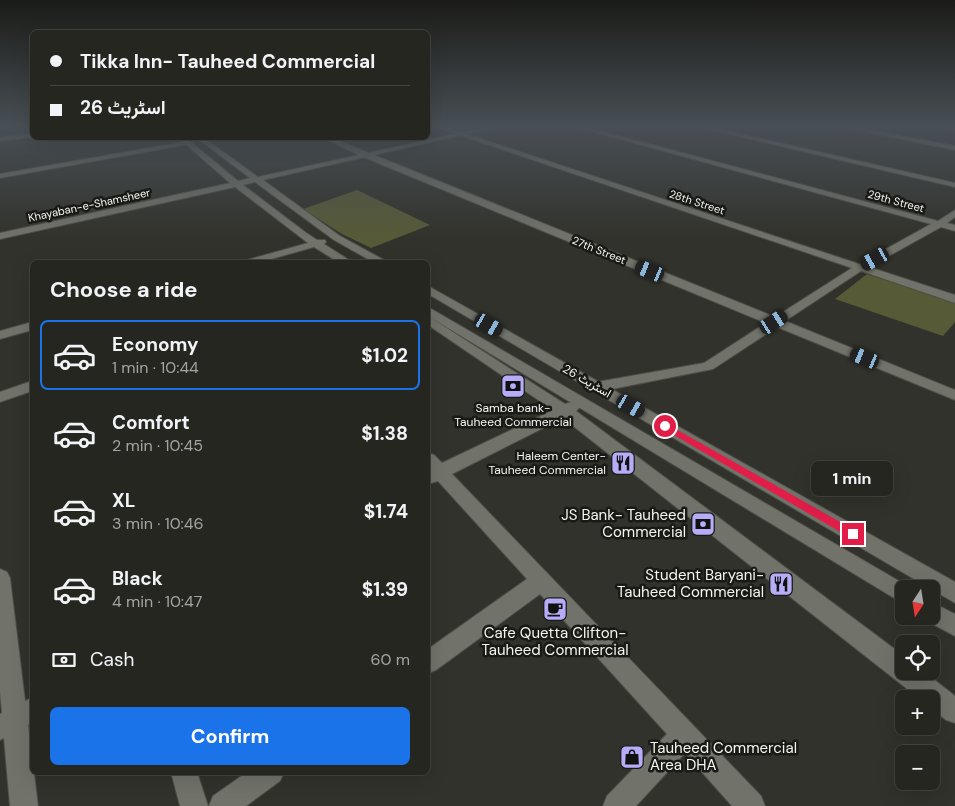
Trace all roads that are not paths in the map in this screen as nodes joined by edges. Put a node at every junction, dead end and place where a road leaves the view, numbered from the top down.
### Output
1 (54, 163) edge
2 (69, 163) edge
3 (212, 163) edge
4 (234, 163) edge
5 (329, 163) edge
6 (385, 163) edge
7 (540, 163) edge
8 (711, 163) edge
9 (858, 163) edge
10 (0, 172) edge
11 (0, 176) edge
12 (258, 180) junction
13 (237, 184) junction
14 (955, 185) edge
15 (955, 213) edge
16 (939, 224) junction
17 (955, 228) edge
18 (0, 236) edge
19 (337, 238) junction
20 (314, 244) junction
21 (258, 260) edge
22 (342, 260) edge
23 (376, 260) edge
24 (859, 268) junction
25 (430, 290) edge
26 (955, 299) edge
27 (430, 312) edge
28 (430, 321) edge
29 (774, 322) junction
30 (30, 327) edge
31 (0, 335) edge
32 (30, 387) edge
33 (597, 387) junction
34 (955, 395) edge
35 (0, 397) edge
36 (572, 406) junction
37 (432, 469) edge
38 (0, 578) edge
39 (541, 581) junction
40 (895, 590) edge
41 (955, 593) edge
42 (940, 617) edge
43 (955, 626) edge
44 (430, 661) edge
45 (895, 664) edge
46 (915, 680) edge
47 (955, 711) edge
48 (16, 719) edge
49 (684, 735) junction
50 (185, 775) edge
51 (267, 775) edge
52 (24, 806) edge
53 (194, 806) edge
54 (223, 806) edge
55 (617, 806) edge
56 (751, 806) edge

1 - 10 street
2 - 11 street
3 - 13 street
4 - 12 street
5 - 12 street, Khayaban-e-Shamsheer
6 - 29 street, 27th Street
7 - 24 street, 28th Street
8 - 16 street, 29th Street
9 - 14 street
12 - 13 street, Khayaban-e-Shamsheer
12 - 19 street
13 - 18 street, Khayaban-e-Shamsheer
13 - 20 street
15 - 16 street
16 - 17 street, 29th Street
16 - 24 street
19 - 20 street
19 - 23 street
20 - 21 street
20 - 22 street
24 - 26 street, 28th Street
24 - 29 street
25 - 33 street, اسٹریٹ 26
27 - 36 street, اسٹریٹ 26
28 - 36 street
29 - 33 street
29 - 34 street, 27th Street
30 - 31 street
32 - 35 street
33 - 41 street, اسٹریٹ 26
36 - 37 street
36 - 40 street, اسٹریٹ 26
36 - 45 street
37 - 39 street
38 - 48 street
39 - 44 street
39 - 49 street
42 - 43 street
46 - 47 street
48 - 52 street
49 - 55 street
49 - 56 street
50 - 53 street
51 - 54 street

